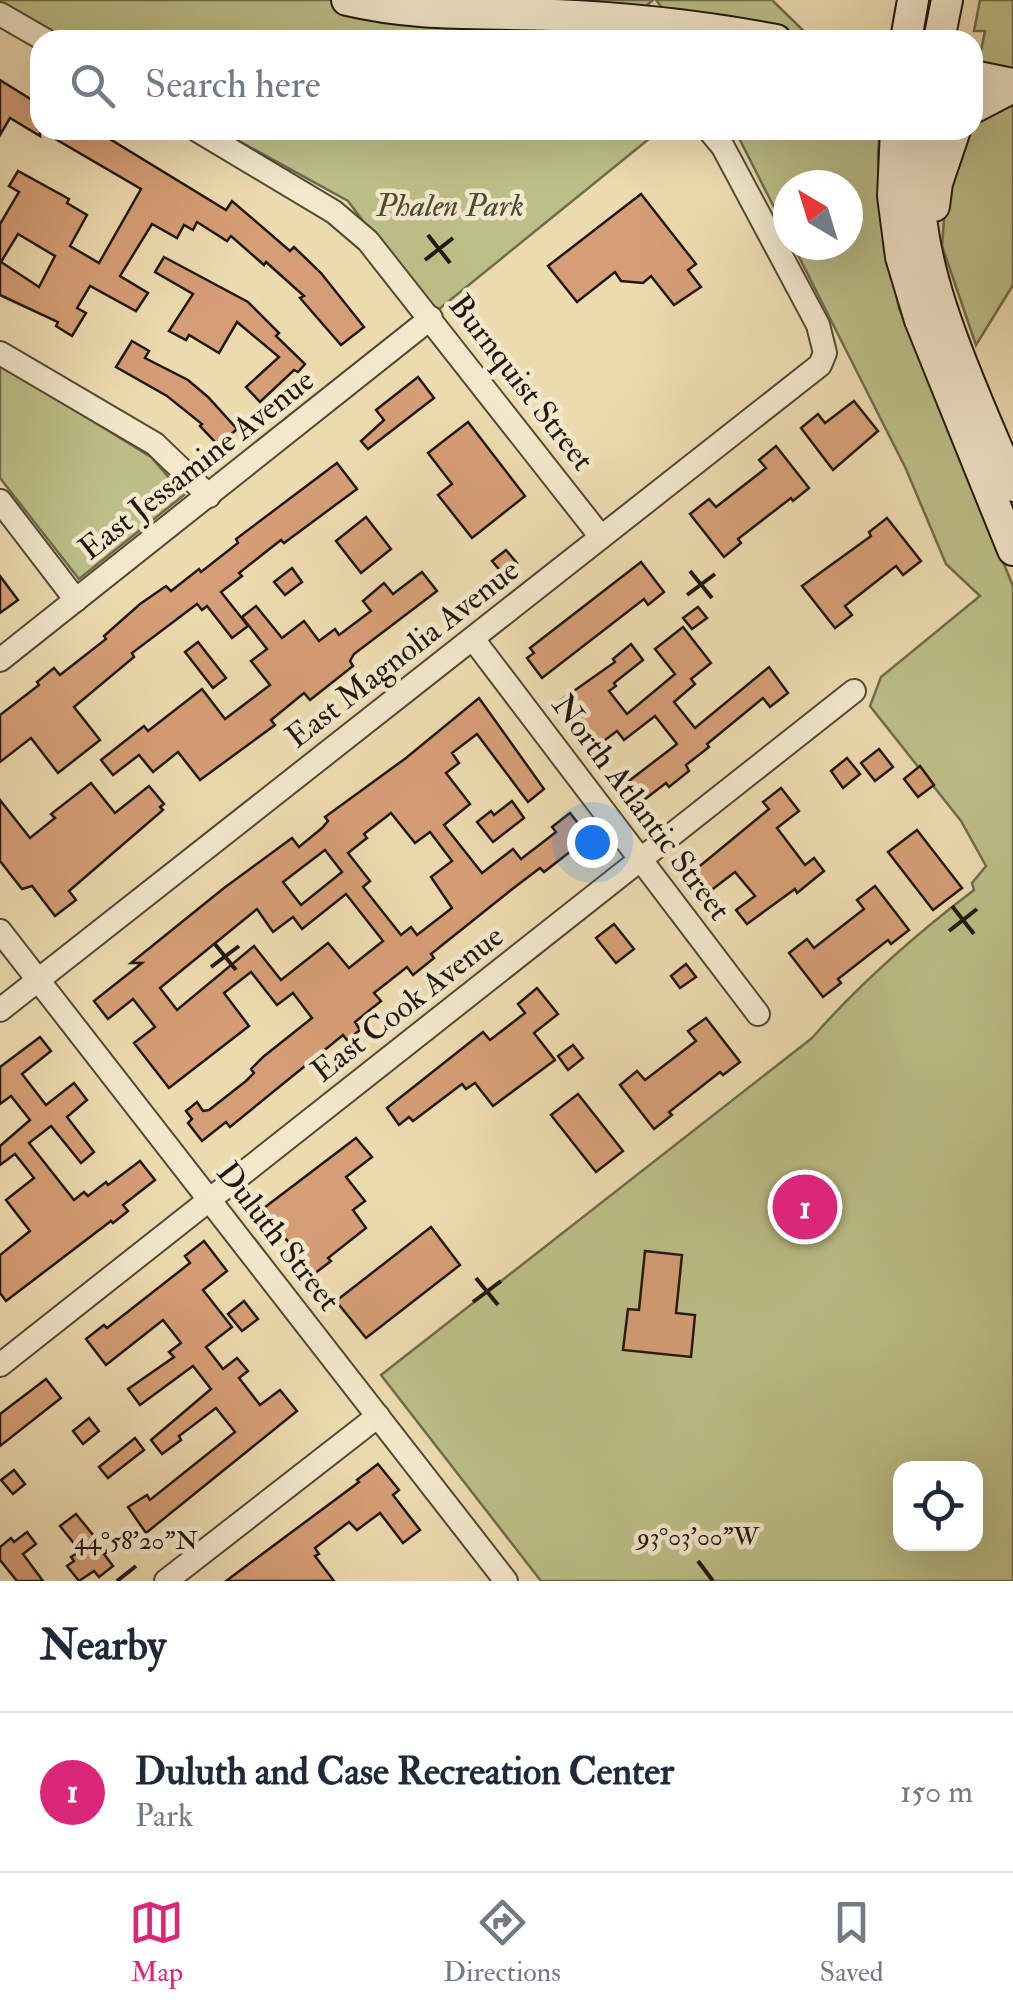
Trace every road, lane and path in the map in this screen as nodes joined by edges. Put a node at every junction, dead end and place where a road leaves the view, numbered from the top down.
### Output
1 (347, 0) edge
2 (428, 0) edge
3 (913, 0) edge
4 (947, 0) edge
5 (505, 13) junction
6 (0, 14) edge
7 (622, 29) edge
8 (718, 30) edge
9 (908, 30) edge
10 (942, 30) edge
11 (30, 31) edge
12 (983, 78) edge
13 (1013, 86) edge
14 (983, 102) edge
15 (214, 140) edge
16 (717, 140) edge
17 (896, 140) edge
18 (925, 140) edge
19 (952, 140) edge
20 (431, 318) junction
21 (948, 323) junction
22 (0, 352) edge
23 (1013, 486) edge
24 (209, 496) junction
25 (0, 501) edge
26 (600, 537) junction
27 (1013, 550) edge
28 (76, 600) junction
29 (472, 639) junction
30 (0, 660) edge
31 (854, 690) dead end
32 (641, 860) junction
33 (0, 930) edge
34 (38, 980) junction
35 (0, 1010) edge
36 (758, 1014) dead end
37 (210, 1201) junction
38 (0, 1365) edge
39 (378, 1416) junction
40 (166, 1581) edge
41 (506, 1581) edge

1 - 5 main road
2 - 5 main road
3 - 9 main road
4 - 10 main road
5 - 7 main road
6 - 11 street
7 - 8 main road
12 - 13 main road
13 - 14 main road
15 - 20 street, Burnquist Street
16 - 26 street, East Magnolia Avenue
17 - 27 main road
18 - 21 main road
19 - 21 main road
20 - 24 street, East Jessamine Avenue
20 - 26 street, Burnquist Street
21 - 23 main road
22 - 24 street
24 - 28 street, East Jessamine Avenue
25 - 28 street
26 - 29 street, East Magnolia Avenue
28 - 30 street, East Jessamine Avenue
29 - 32 street, North Atlantic Street
29 - 34 street, East Magnolia Avenue
31 - 32 street, East Cook Avenue
32 - 36 street, North Atlantic Street
32 - 37 street, East Cook Avenue
33 - 34 street, Duluth Street
34 - 35 street, East Magnolia Avenue
34 - 37 street, Duluth Street
37 - 38 street, East Cook Avenue
37 - 39 street, Duluth Street
39 - 40 street
39 - 41 street, Duluth Street

